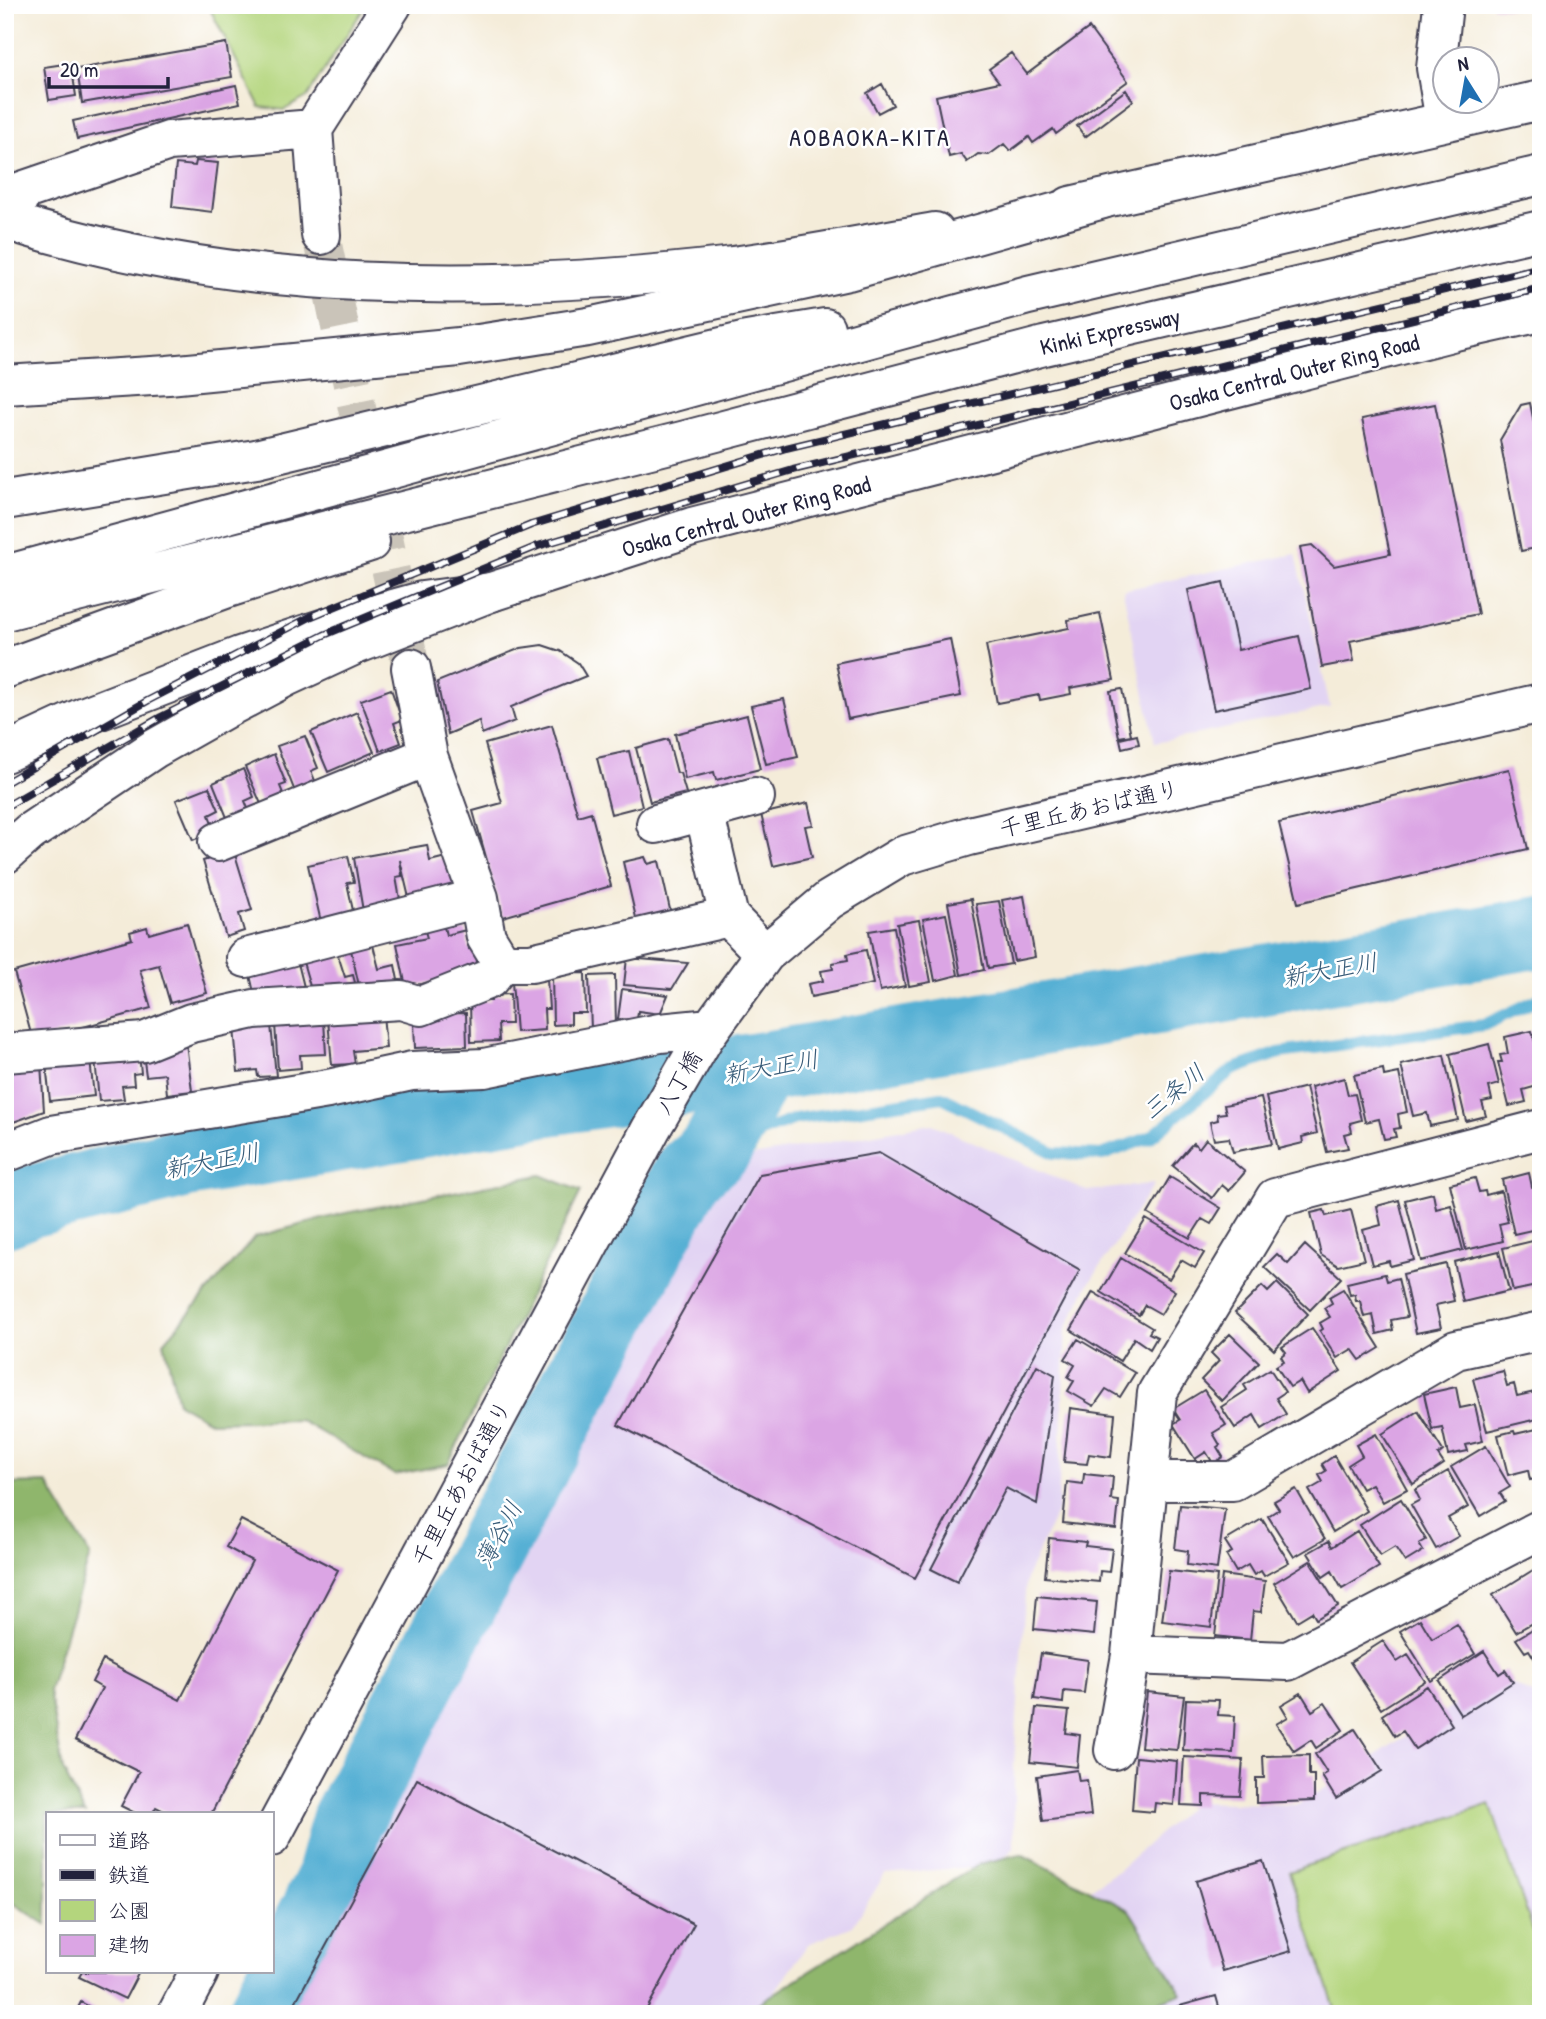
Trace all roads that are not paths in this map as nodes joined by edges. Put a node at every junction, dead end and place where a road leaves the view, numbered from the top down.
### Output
1 (391, 5) edge
2 (1443, 5) edge
3 (1541, 100) edge
4 (1446, 121) junction
5 (313, 129) junction
6 (1541, 175) edge
7 (1103, 199) junction
8 (7, 221) edge
9 (1541, 230) edge
10 (321, 235) tunnel mouth
11 (1028, 295) junction
12 (1541, 312) edge
13 (5, 385) edge
14 (682, 441) junction
15 (458, 450) junction
16 (5, 500) edge
17 (5, 552) edge
18 (5, 575) edge
19 (491, 592) junction
20 (5, 611) edge
21 (5, 668) edge
22 (411, 668) tunnel mouth
23 (1541, 704) edge
24 (5, 752) edge
25 (428, 756) junction
26 (755, 797) dead end
27 (704, 811) junction
28 (656, 824) dead end
29 (218, 842) dead end
30 (5, 853) edge
31 (479, 898) junction
32 (729, 917) junction
33 (765, 954) junction
34 (246, 958) dead end
35 (502, 964) junction
36 (708, 1032) junction
37 (5, 1053) edge
38 (651, 1129) joint
39 (1541, 1129) edge
40 (5, 1153) edge
41 (1541, 1331) edge
42 (1149, 1481) junction
43 (1541, 1529) edge
44 (1131, 1655) junction
45 (1114, 1750) dead end
46 (273, 1833) edge
47 (198, 1974) edge
48 (177, 2014) edge

1 - 5 main road
2 - 4 main road
3 - 4 main road
4 - 7 main road
5 - 8 main road
5 - 10 main road
6 - 11 main road
7 - 8 main road
7 - 13 main road
9 - 14 main road, Kinki Expressway
11 - 15 main road
11 - 16 main road
12 - 19 main road, Osaka Central Outer Ring Road
14 - 20 main road
14 - 21 main road
15 - 17 main road
15 - 18 main road
19 - 24 main road
19 - 30 main road, Osaka Central Outer Ring Road
22 - 25 main road
23 - 33 main road, 千里丘あおば通り
25 - 29 main road
25 - 31 main road
26 - 27 main road
27 - 28 main road
27 - 32 main road
31 - 34 main road
31 - 35 main road
32 - 33 main road
32 - 35 main road
33 - 36 main road, 千里丘あおば通り
35 - 37 main road
36 - 38 main road, 八丁橋
36 - 40 main road
38 - 46 main road, 千里丘あおば通り
39 - 42 main road
41 - 42 main road
42 - 44 main road
43 - 44 main road
44 - 45 main road
47 - 48 main road

